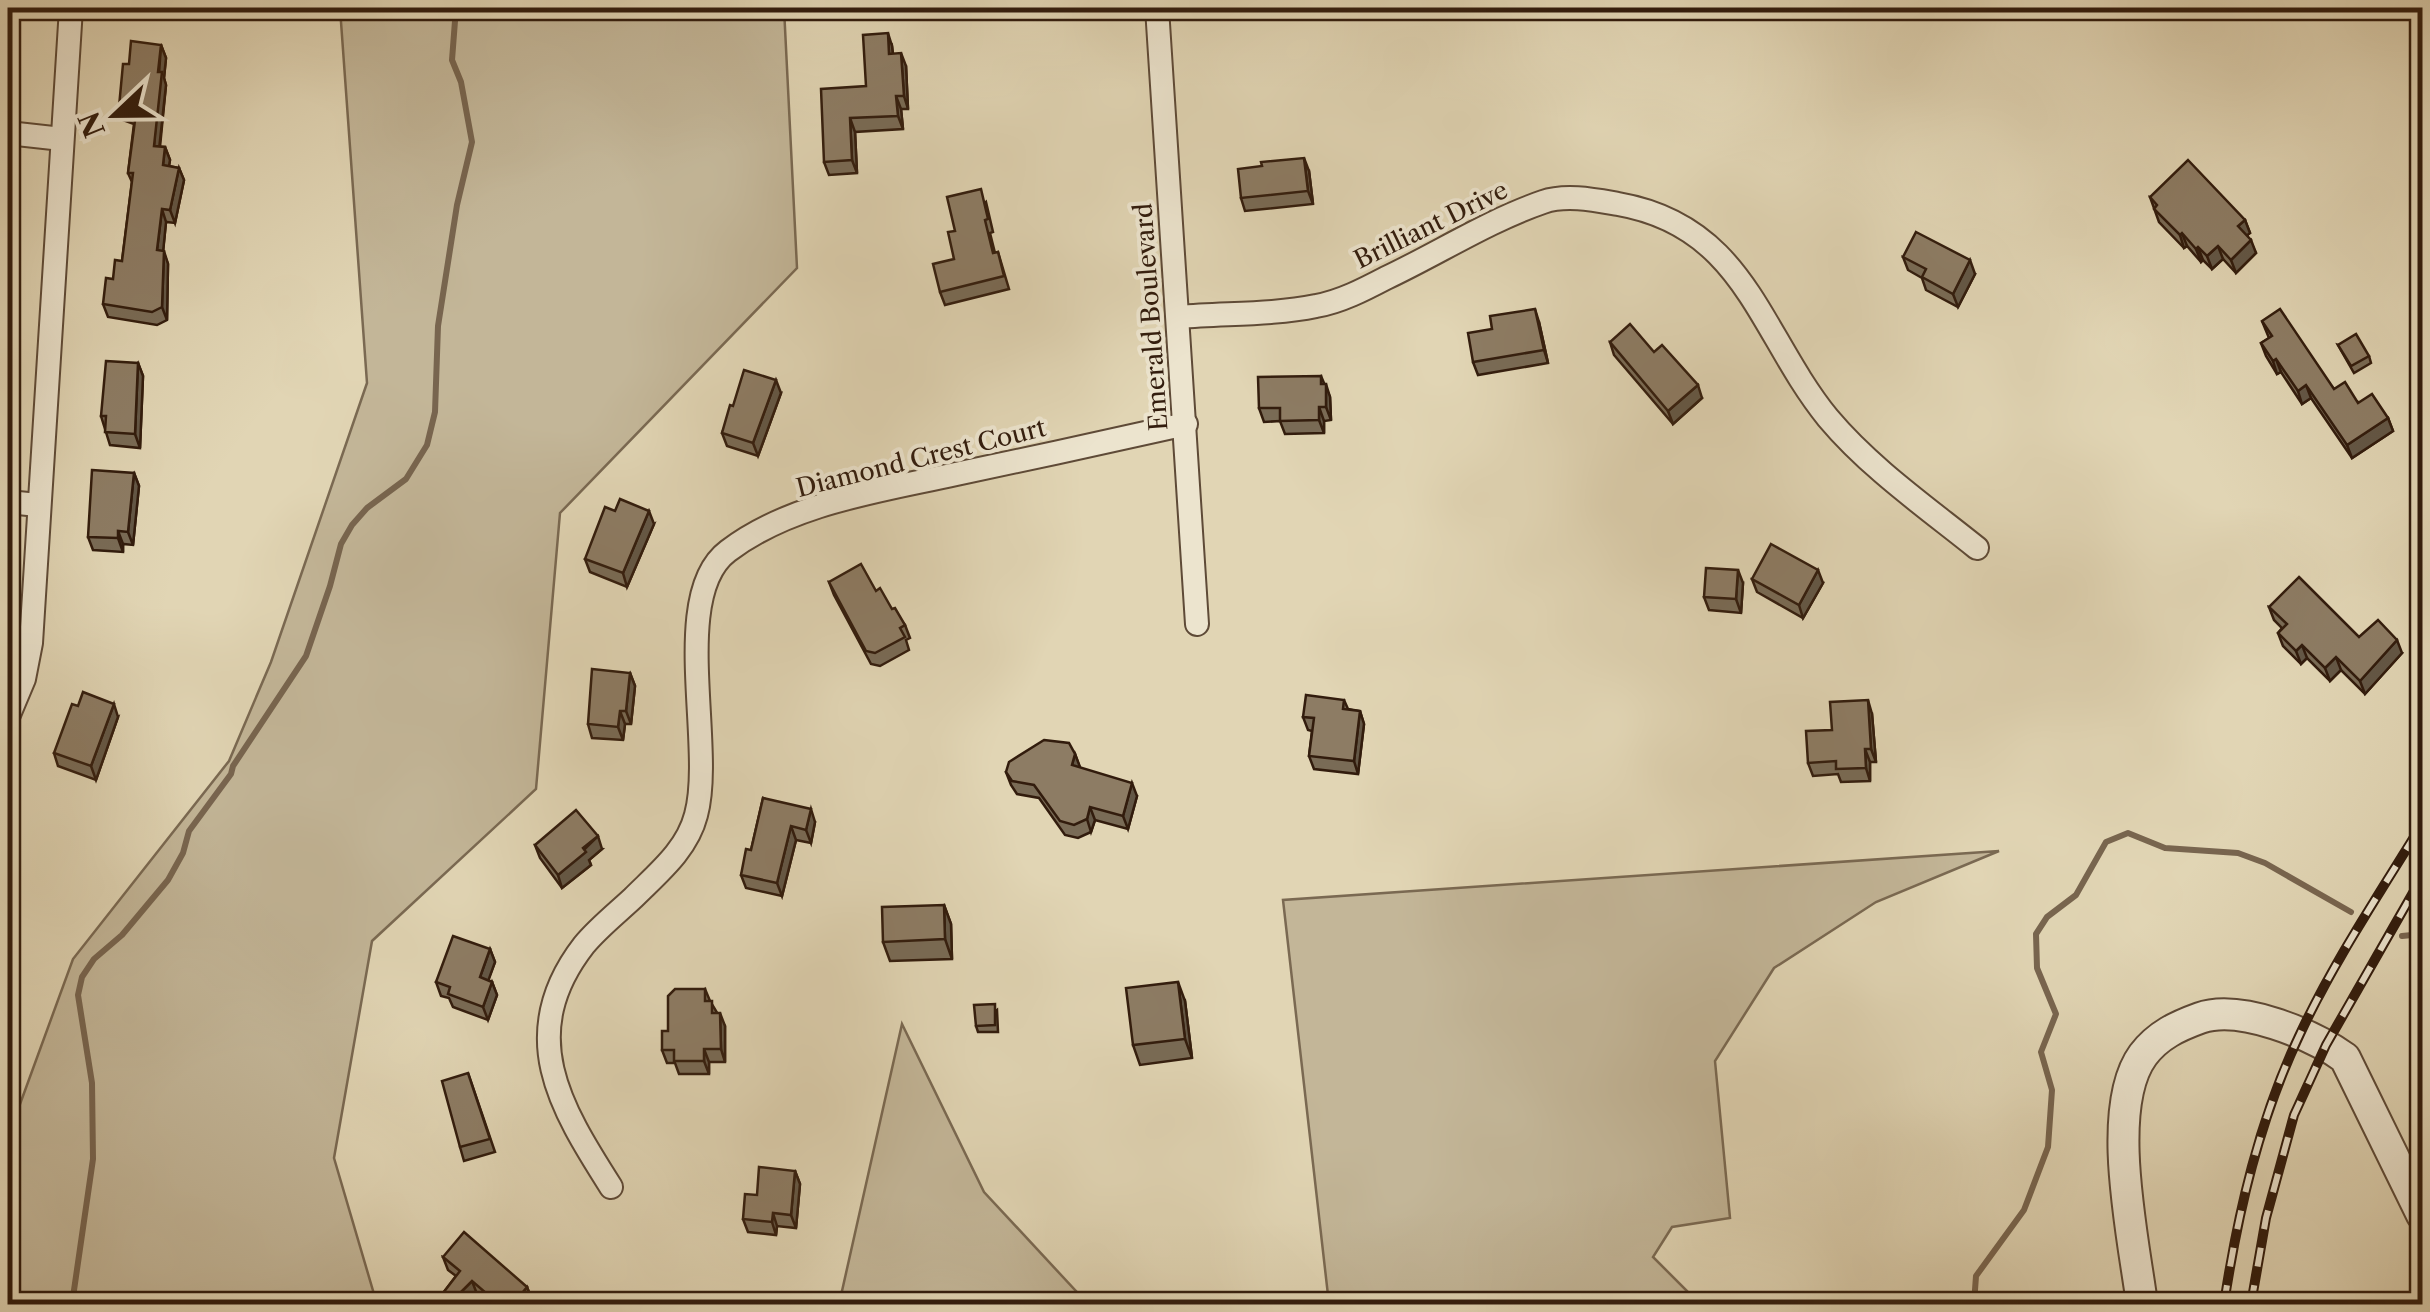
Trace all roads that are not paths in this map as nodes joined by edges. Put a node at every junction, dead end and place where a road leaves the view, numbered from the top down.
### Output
1 (70, 8) edge
2 (1157, 8) edge
3 (8, 134) edge
4 (62, 139) junction
5 (1180, 316) junction
6 (1186, 424) junction
7 (8, 502) edge
8 (38, 505) junction
9 (1977, 548) dead end
10 (1197, 624) dead end
11 (8, 717) edge
12 (611, 1187) dead end
13 (2422, 1215) edge
14 (2142, 1304) edge

1 - 4 street
2 - 5 street, Emerald Boulevard
3 - 4 street
4 - 8 street
5 - 6 street, Emerald Boulevard
5 - 9 street, Brilliant Drive
6 - 10 street, Emerald Boulevard
6 - 12 street, Diamond Crest Court
7 - 8 street
8 - 11 street
13 - 14 street

